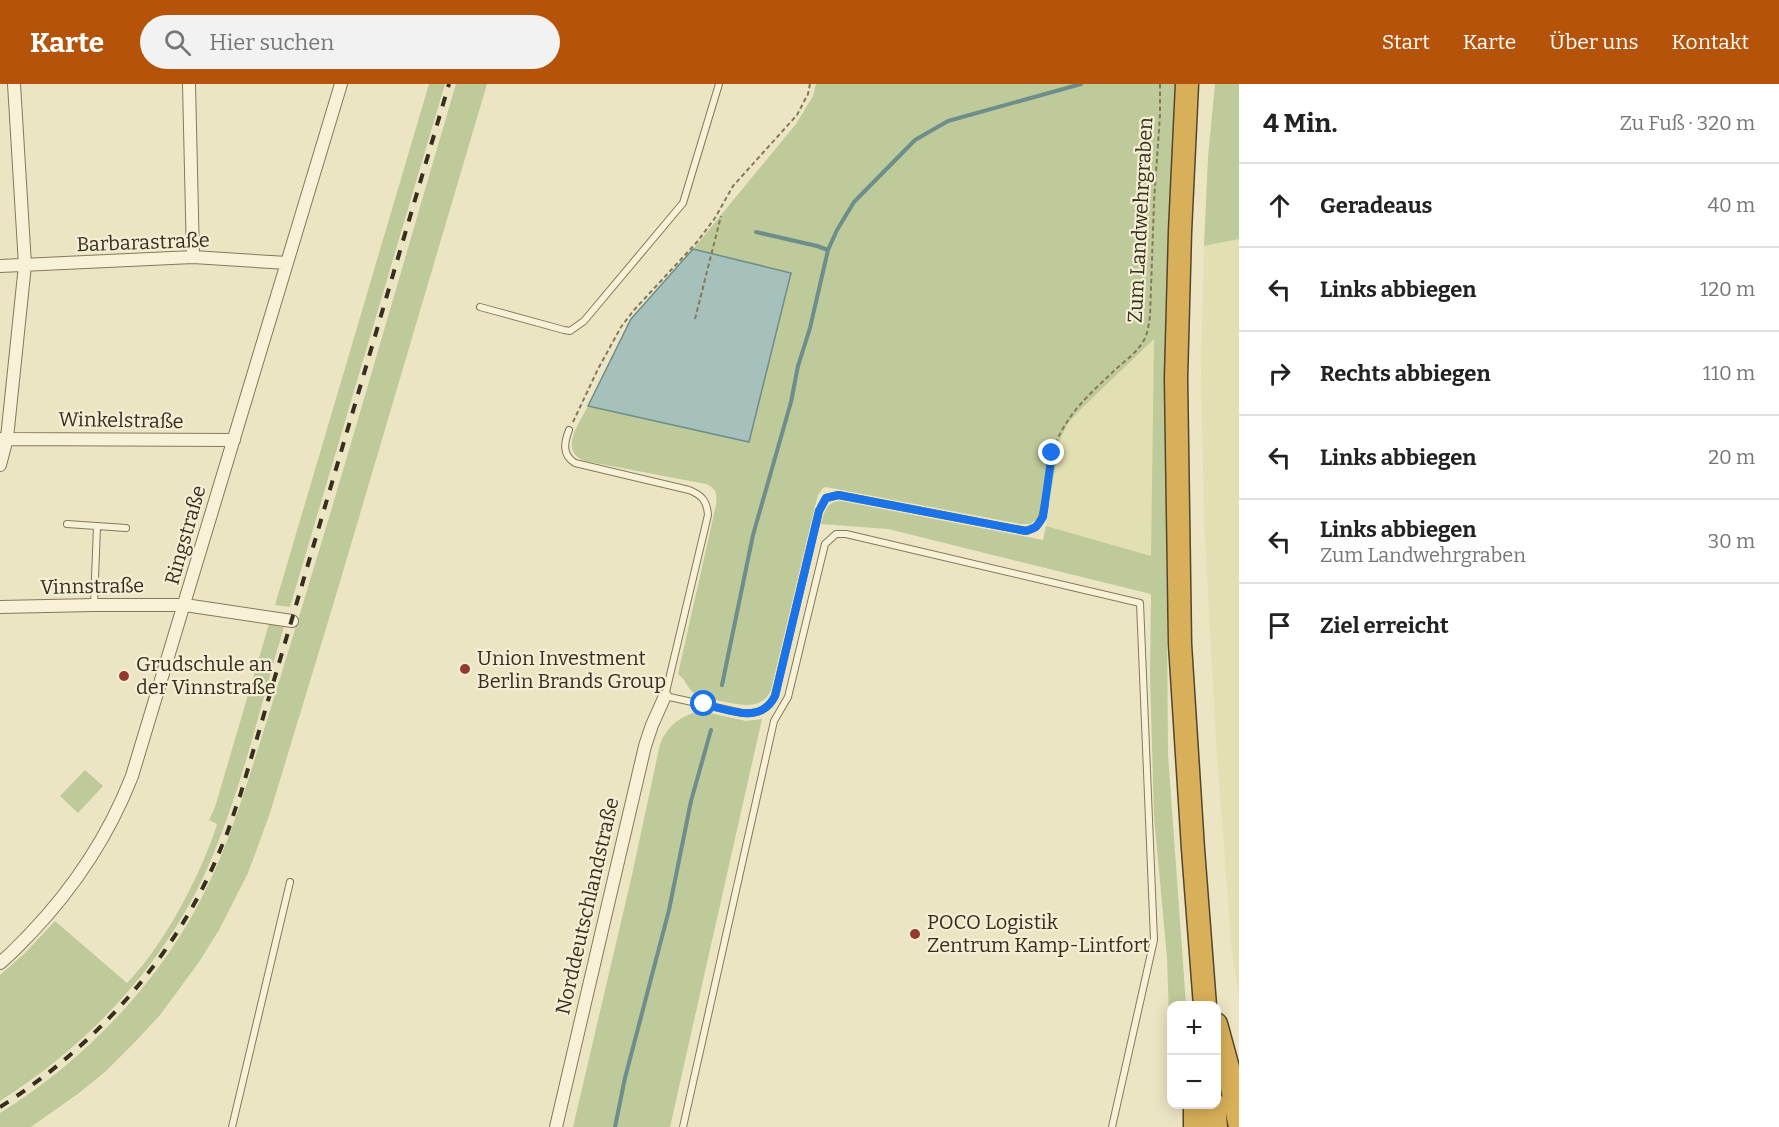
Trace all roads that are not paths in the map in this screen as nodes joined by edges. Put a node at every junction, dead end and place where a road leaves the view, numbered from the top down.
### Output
1 (14, 84) edge
2 (189, 84) edge
3 (341, 84) edge
4 (719, 84) edge
5 (1187, 84) edge
6 (194, 257) junction
7 (287, 263) junction
8 (25, 265) junction
9 (0, 266) edge
10 (480, 307) dead end
11 (569, 430) road end
12 (4, 438) edge
13 (234, 440) junction
14 (0, 465) edge
15 (1045, 503) road end
16 (67, 524) dead end
17 (97, 526) junction
18 (126, 528) dead end
19 (94, 604) junction
20 (185, 604) junction
21 (0, 607) edge
22 (291, 621) dead end
23 (665, 696) junction
24 (290, 882) dead end
25 (0, 963) edge
26 (1202, 980) junction
27 (1199, 1001) edge
28 (1204, 1001) edge
29 (1209, 1001) edge
30 (1221, 1042) edge
31 (1195, 1109) edge
32 (1214, 1109) edge
33 (1239, 1122) edge
34 (232, 1127) edge
35 (556, 1127) edge
36 (683, 1127) edge
37 (1112, 1127) edge
38 (1195, 1127) edge
39 (1216, 1127) edge

1 - 8 street
2 - 6 street
3 - 7 street, Ringstraße
4 - 10 lane
5 - 26 highway
6 - 7 street, Barbarastraße
6 - 8 street, Barbarastraße
7 - 13 street, Ringstraße
8 - 9 street, Barbarastraße
8 - 12 street
11 - 23 lane
12 - 13 street, Winkelstraße
12 - 14 street
13 - 20 street, Ringstraße
15 - 23 lane
16 - 17 lane
17 - 18 lane
17 - 19 lane
19 - 20 street, Vinnstraße
19 - 21 street, Vinnstraße
20 - 22 street, Vinnstraße
20 - 25 street, Ringstraße
23 - 35 street, Norddeutschlandstraße
24 - 34 lane
26 - 27 highway
26 - 28 highway
26 - 29 highway
30 - 33 highway
31 - 38 highway
32 - 39 highway
36 - 37 lane

